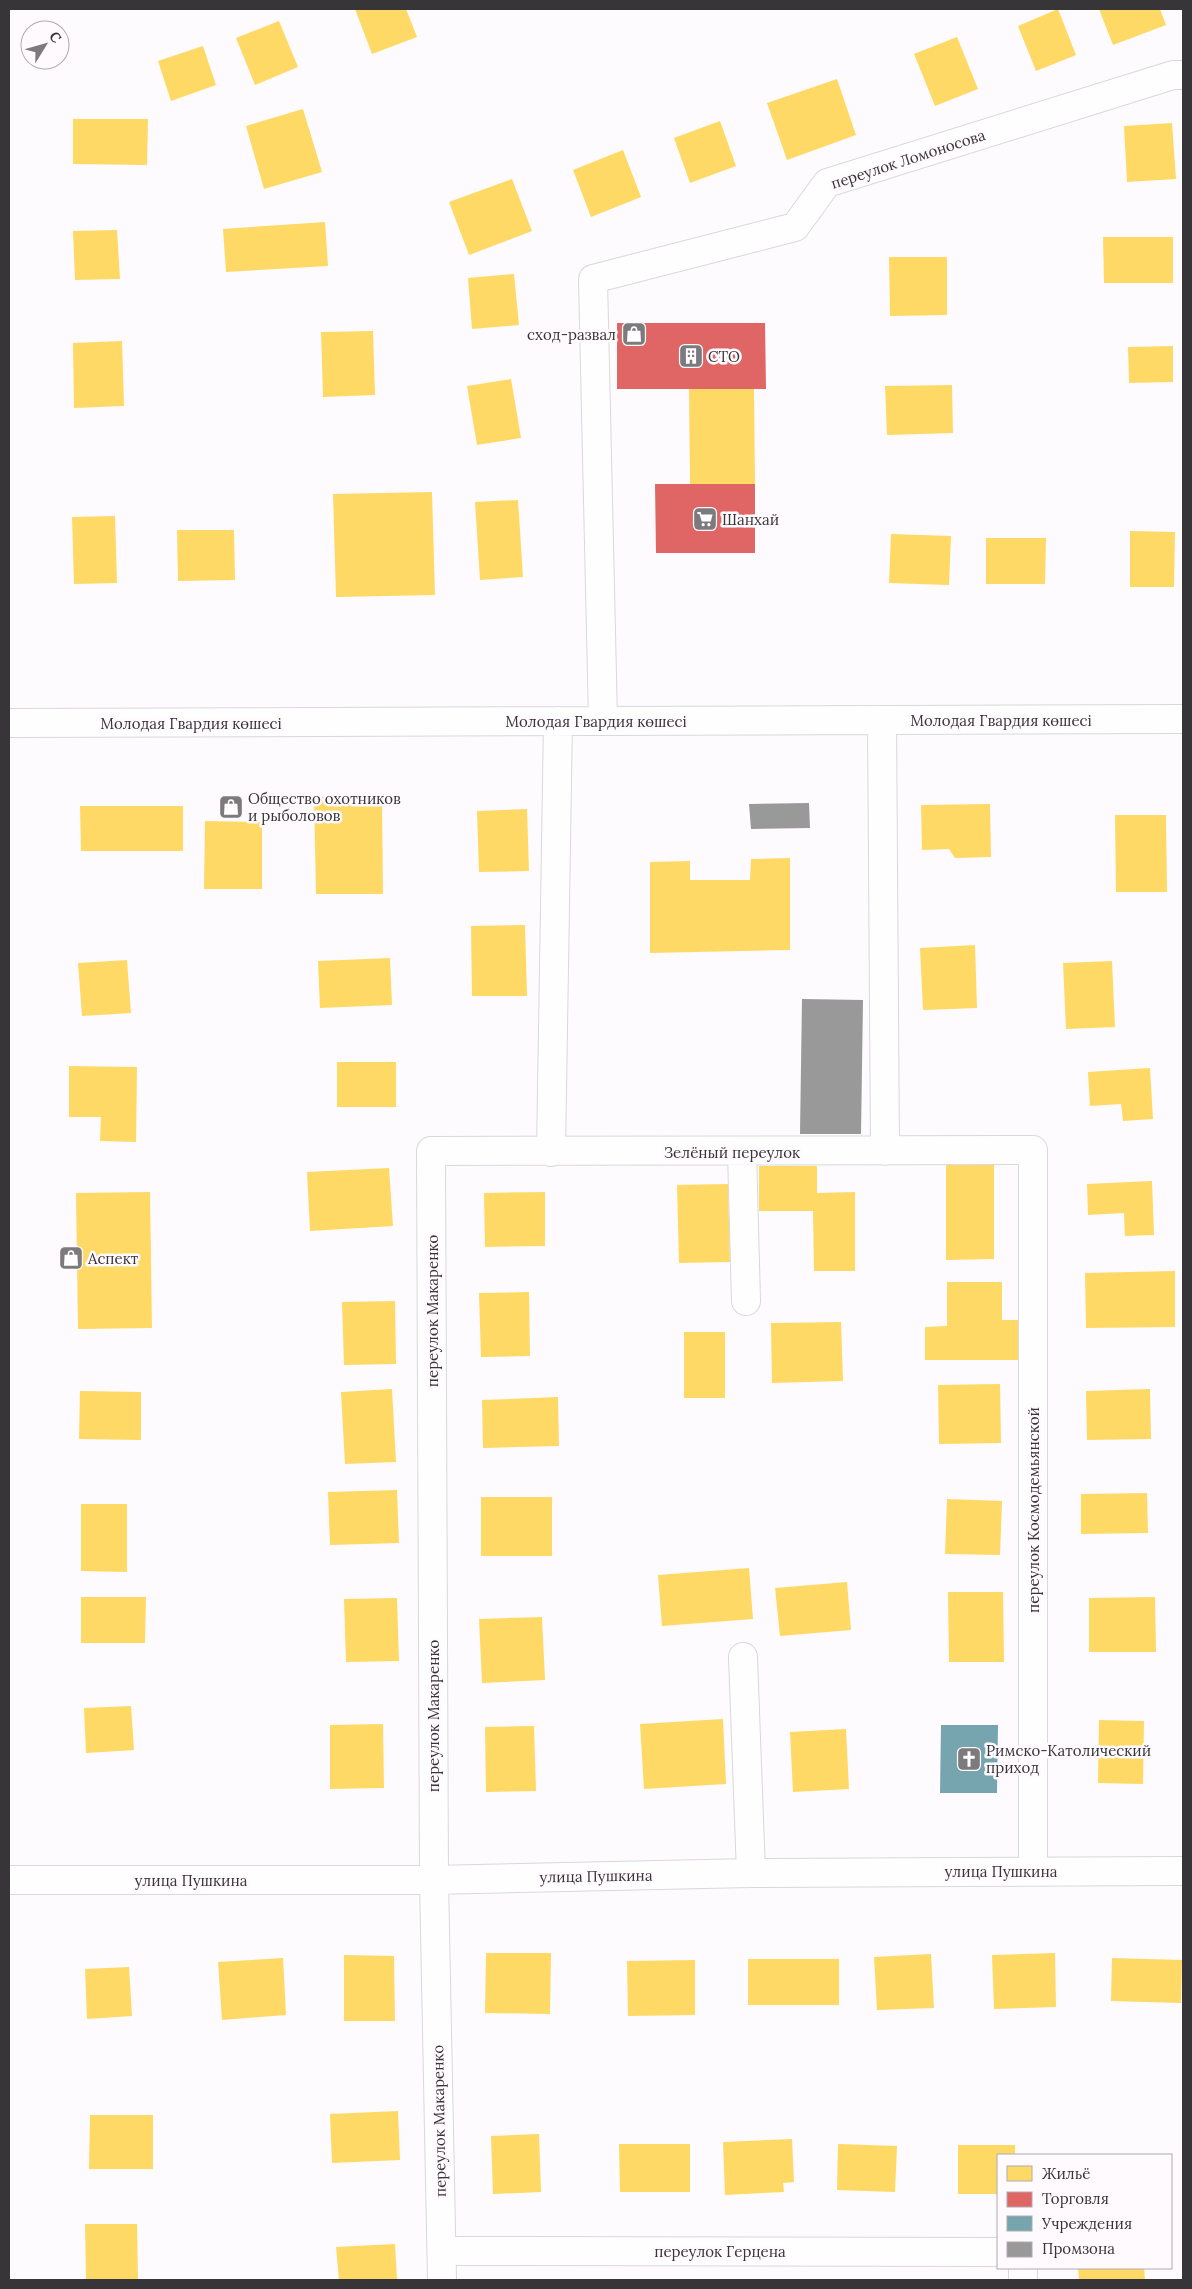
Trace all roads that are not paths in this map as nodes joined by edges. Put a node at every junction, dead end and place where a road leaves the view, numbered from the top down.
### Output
1 (1183, 75) edge
2 (1183, 719) edge
3 (882, 720) junction
4 (558, 721) junction
5 (603, 721) junction
6 (9, 723) edge
7 (1033, 1150) joint
8 (431, 1151) joint
9 (885, 1151) junction
10 (551, 1152) junction
11 (742, 1152) junction
12 (746, 1300) dead end
13 (743, 1656) dead end
14 (1033, 1871) junction
15 (1183, 1871) edge
16 (751, 1873) junction
17 (9, 1880) edge
18 (434, 1880) junction
19 (442, 2251) junction
20 (997, 2252) edge
21 (442, 2280) edge

1 - 5 street, переулок Ломоносова
2 - 3 street, Молодая Гвардия көшесі
3 - 5 street, Молодая Гвардия көшесі
3 - 9 street
4 - 5 street, Молодая Гвардия көшесі
4 - 6 street, Молодая Гвардия көшесі
4 - 10 street
7 - 9 street, Зелёный переулок
7 - 14 street, переулок Космодемьянской
8 - 10 street, Зелёный переулок
8 - 18 street, переулок Макаренко
9 - 11 street, Зелёный переулок
10 - 11 street, Зелёный переулок
11 - 12 street
13 - 16 street
14 - 15 street, улица Пушкина
14 - 16 street, улица Пушкина
16 - 18 street, улица Пушкина
17 - 18 street, улица Пушкина
18 - 19 street, переулок Макаренко
19 - 20 street, переулок Герцена
19 - 21 street, переулок Макаренко

